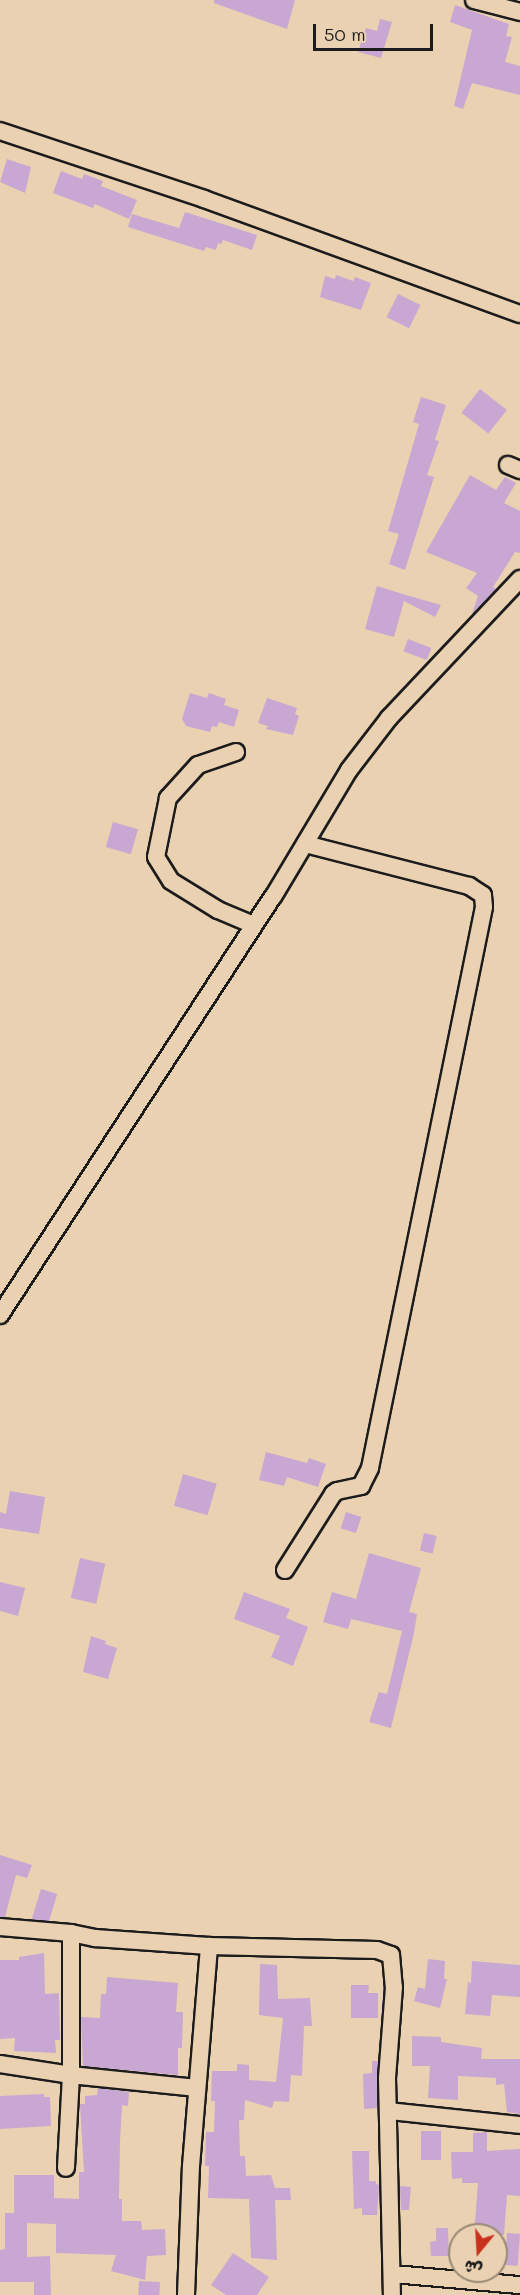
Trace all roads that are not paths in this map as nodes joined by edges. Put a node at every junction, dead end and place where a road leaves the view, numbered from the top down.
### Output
1 (474, 0) edge
2 (520, 12) edge
3 (0, 131) edge
4 (520, 314) edge
5 (520, 579) edge
6 (236, 752) dead end
7 (305, 844) junction
8 (254, 926) junction
9 (0, 1315) edge
10 (285, 1570) dead end
11 (0, 1927) edge
12 (71, 1934) junction
13 (209, 1946) junction
14 (0, 2064) edge
15 (71, 2075) junction
16 (196, 2088) junction
17 (389, 2111) junction
18 (520, 2125) edge
19 (66, 2168) dead end
20 (393, 2274) junction
21 (520, 2285) edge
22 (186, 2295) edge
23 (392, 2295) edge

1 - 2 street
3 - 4 street
5 - 7 street
6 - 8 street
7 - 8 street
7 - 10 street
8 - 9 street
11 - 12 street
12 - 13 street
12 - 15 street
13 - 16 street
13 - 17 street
14 - 15 street
15 - 16 street
15 - 19 street
16 - 22 street
17 - 18 street
17 - 20 street
20 - 21 street
20 - 23 street

